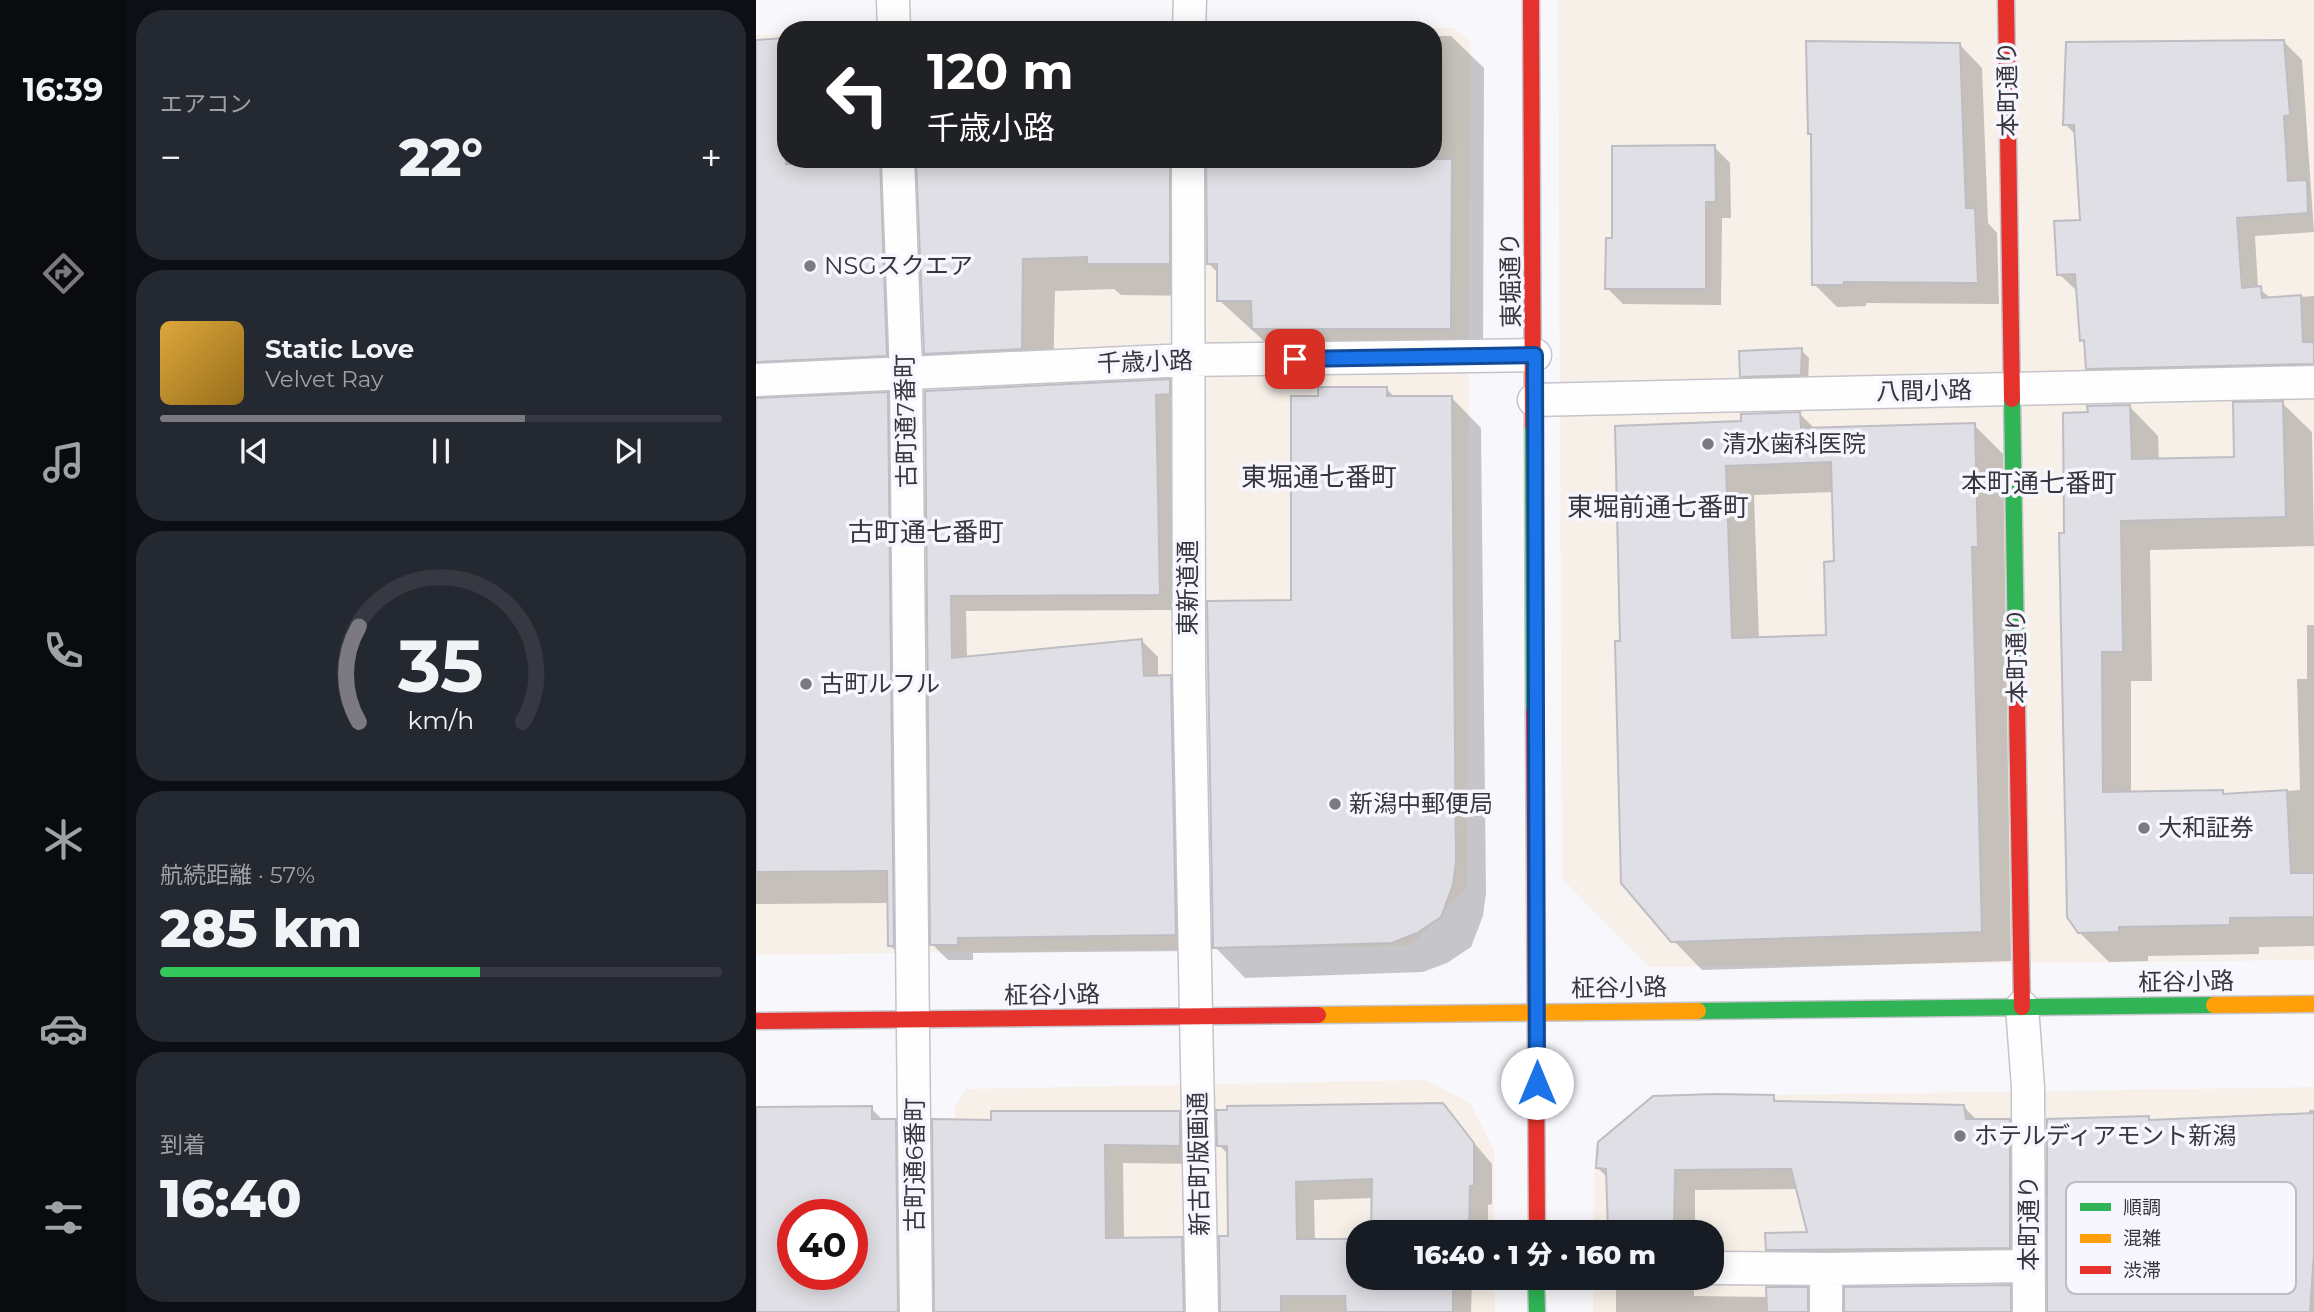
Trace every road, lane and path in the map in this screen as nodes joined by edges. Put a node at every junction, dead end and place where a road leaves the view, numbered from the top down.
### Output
1 (893, 0) edge
2 (1190, 0) edge
3 (1531, 0) edge
4 (2006, 0) edge
5 (894, 21) edge
6 (1189, 21) edge
7 (898, 168) edge
8 (1188, 168) edge
9 (1535, 355) junction
10 (1188, 360) junction
11 (905, 373) junction
12 (756, 380) edge
13 (2314, 382) edge
14 (2012, 389) junction
15 (1534, 400) junction
16 (2314, 1004) edge
17 (2022, 1007) junction
18 (1537, 1013) junction
19 (1196, 1016) junction
20 (915, 1019) junction
21 (756, 1021) edge
22 (1536, 1220) edge
23 (2029, 1266) junction
24 (1724, 1268) edge
25 (1826, 1269) junction
26 (1536, 1290) edge
27 (916, 1312) edge
28 (1202, 1312) edge
29 (1537, 1312) edge
30 (1826, 1312) edge
31 (2029, 1312) edge

1 - 5 street
2 - 6 street
3 - 9 main road, 東堀通り
4 - 14 main road, 本町通り
7 - 11 street, 古町通7番町
8 - 10 street, 東新道通
9 - 10 street, 千歳小路
9 - 15 main road, 東堀通り
10 - 11 street, 千歳小路
10 - 19 street, 東新道通
11 - 12 street, 千歳小路
11 - 20 street, 古町通7番町
13 - 14 street, 八間小路
14 - 15 street, 八間小路
14 - 17 main road, 本町通り
15 - 18 main road, 東堀通り
16 - 17 main road, 柾谷小路
17 - 18 main road, 柾谷小路
17 - 23 street, 本町通り
18 - 19 main road, 柾谷小路
18 - 22 main road, 東堀通り
19 - 20 main road, 柾谷小路
19 - 28 street, 新古町版画通
20 - 21 main road, 柾谷小路
20 - 27 street, 古町通6番町
23 - 25 street
23 - 31 street, 本町通り
24 - 25 street
25 - 30 street
26 - 29 main road

